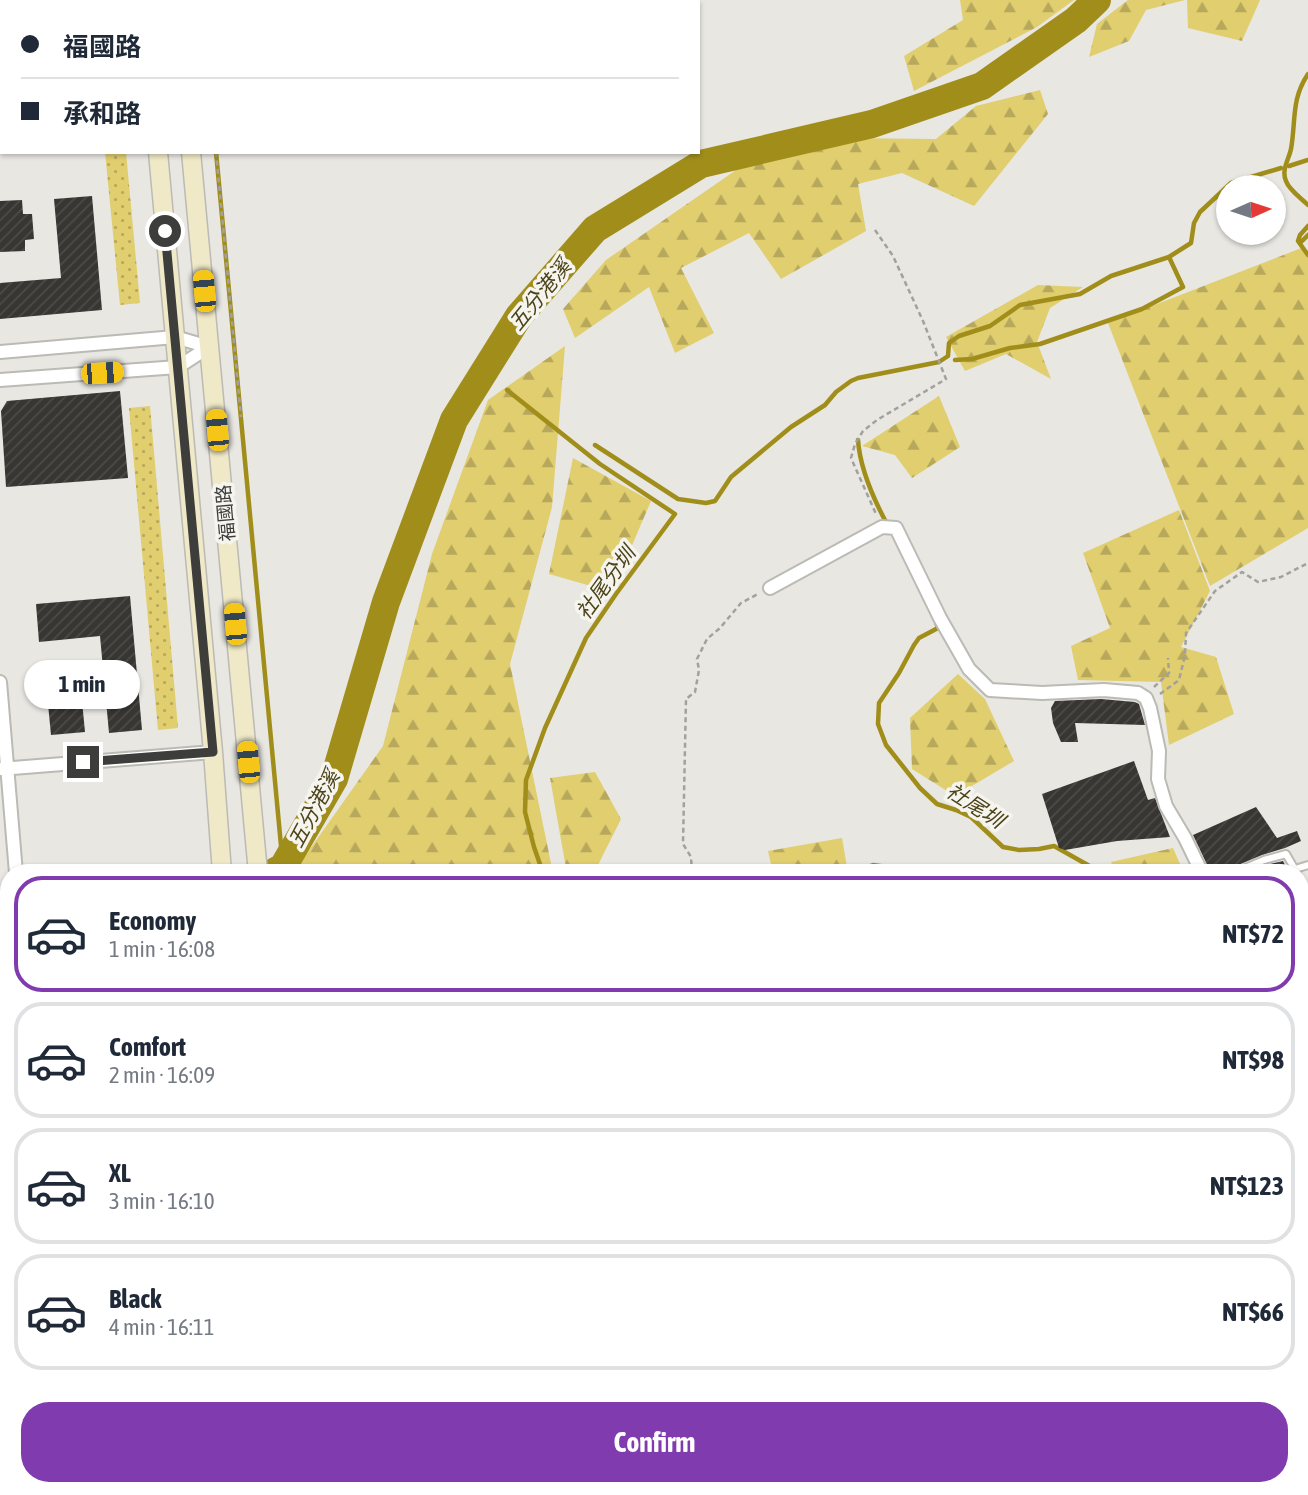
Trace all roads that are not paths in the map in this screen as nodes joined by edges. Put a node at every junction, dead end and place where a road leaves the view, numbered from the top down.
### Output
1 (158, 154) edge
2 (191, 154) edge
3 (175, 337) junction
4 (209, 347) junction
5 (0, 352) edge
6 (178, 367) junction
7 (0, 380) edge
8 (770, 588) road end
9 (0, 682) edge
10 (213, 752) junction
11 (4, 769) edge
12 (15, 864) edge
13 (221, 864) edge
14 (257, 864) edge
15 (1198, 864) edge
16 (1254, 864) edge
17 (1292, 864) edge

1 - 3 street, 福國路
2 - 4 street, 福國路
3 - 4 street
3 - 5 street
3 - 6 street, 福國路
4 - 6 street
4 - 14 street, 福國路
6 - 7 street
6 - 10 street, 福國路
8 - 15 street
9 - 11 street
10 - 11 street
10 - 13 street, 福國路
11 - 12 street
16 - 17 lane

